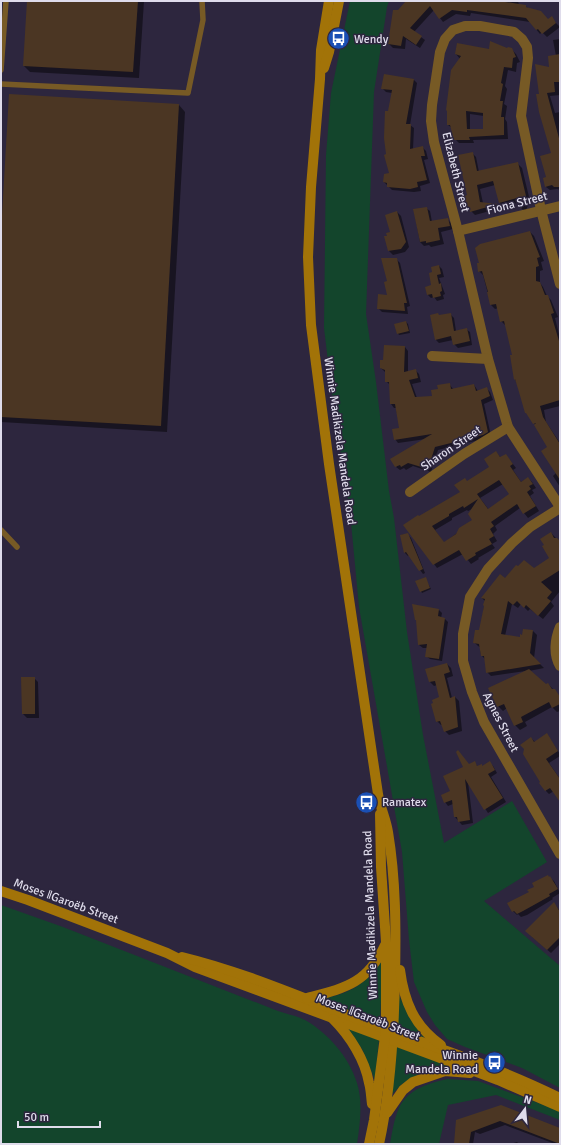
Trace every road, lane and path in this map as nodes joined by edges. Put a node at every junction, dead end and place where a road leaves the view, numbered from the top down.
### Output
1 (6, 1) edge
2 (202, 1) edge
3 (329, 1) edge
4 (339, 1) edge
5 (1, 70) edge
6 (320, 80) junction
7 (1, 84) edge
8 (560, 206) edge
9 (541, 210) junction
10 (458, 231) junction
11 (560, 284) edge
12 (432, 356) dead end
13 (488, 359) junction
14 (508, 427) junction
15 (410, 492) dead end
16 (560, 508) edge
17 (1, 530) edge
18 (17, 547) dead end
19 (560, 627) edge
20 (560, 666) edge
21 (560, 854) edge
22 (1, 891) edge
23 (391, 944) junction
24 (167, 953) junction
25 (307, 998) junction
26 (330, 1016) junction
27 (389, 1035) junction
28 (448, 1050) junction
29 (480, 1074) junction
30 (560, 1098) edge
31 (560, 1108) edge
32 (384, 1118) junction
33 (374, 1120) junction
34 (369, 1144) edge
35 (379, 1144) edge

1 - 5 lane
2 - 7 lane
3 - 6 main road, Winnie Madikizela Mandela Road
4 - 6 main road, Winnie Madikizela Mandela Road
6 - 23 main road, Winnie Madikizela Mandela Road
8 - 9 street, Fiona Street
9 - 10 street, Fiona Street
9 - 10 street, Elizabeth Street
9 - 11 street, Elizabeth Street
10 - 13 street, Elizabeth Street
12 - 13 street
13 - 14 street, Elizabeth Street
14 - 15 street, Sharon Street
14 - 16 street, Elizabeth Street
16 - 21 street, Agnes Street
17 - 18 lane
19 - 20 street
22 - 24 main road, Moses ǁGaroëb Street
23 - 25 main road
23 - 27 main road, Winnie Madikizela Mandela Road
23 - 28 main road
24 - 25 main road, Moses ǁGaroëb Street
24 - 26 main road, Moses ǁGaroëb Street
25 - 27 main road, Moses ǁGaroëb Street
26 - 27 main road, Moses ǁGaroëb Street
26 - 33 main road
27 - 28 main road, Moses ǁGaroëb Street
27 - 29 main road, Moses ǁGaroëb Street
27 - 32 main road, Winnie Madikizela Mandela Road
27 - 33 main road, Winnie Madikizela Mandela Road
28 - 30 main road, Moses ǁGaroëb Street
29 - 31 main road, Moses ǁGaroëb Street
29 - 32 main road
32 - 35 main road, Winnie Madikizela Mandela Road
33 - 34 main road, Winnie Madikizela Mandela Road

